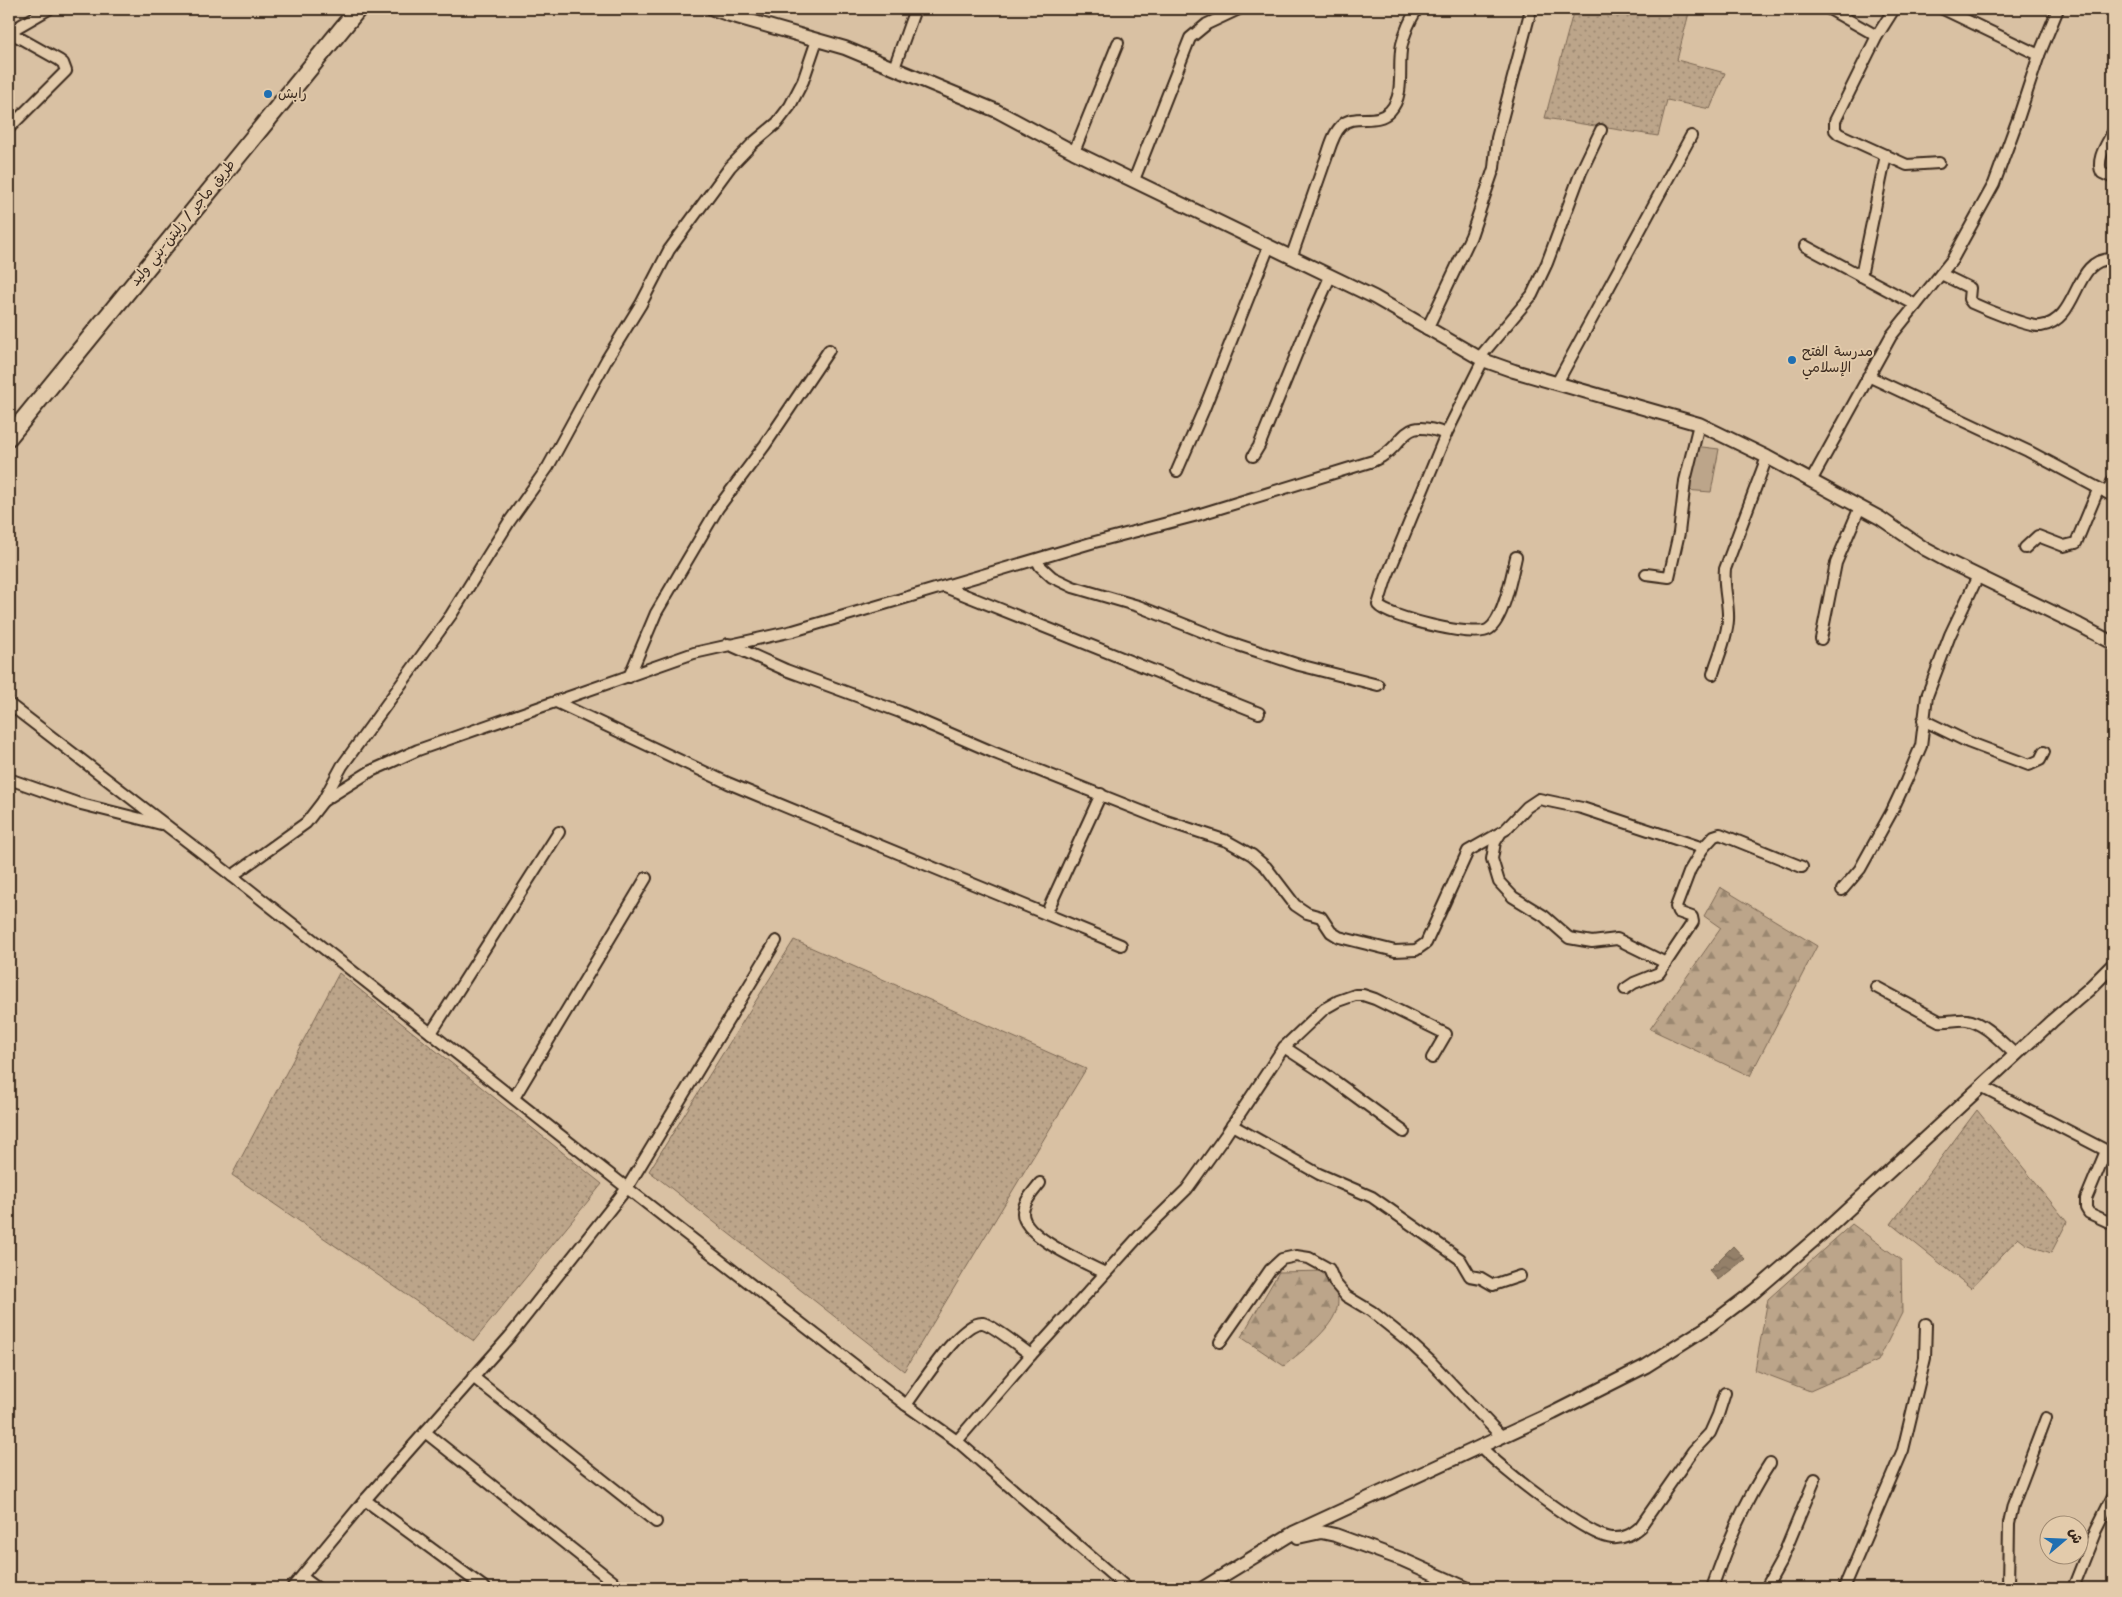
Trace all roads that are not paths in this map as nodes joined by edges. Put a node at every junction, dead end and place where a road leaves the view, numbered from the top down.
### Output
1 (48, 9) edge
2 (358, 9) edge
3 (713, 9) edge
4 (915, 9) edge
5 (1239, 9) edge
6 (1417, 9) edge
7 (1530, 9) edge
8 (1829, 9) edge
9 (1894, 9) edge
10 (1943, 9) edge
11 (2058, 9) edge
12 (732, 12) edge
13 (9, 32) edge
14 (1876, 36) junction
15 (817, 40) junction
16 (1118, 43) dead end
17 (2039, 55) junction
18 (894, 68) junction
19 (9, 128) edge
20 (1601, 130) dead end
21 (2113, 132) edge
22 (1691, 136) dead end
23 (1074, 152) junction
24 (1886, 155) junction
25 (1939, 163) dead end
26 (2113, 178) edge
27 (1134, 180) junction
28 (1269, 246) junction
29 (1806, 246) dead end
30 (1291, 258) junction
31 (2113, 259) edge
32 (1941, 274) junction
33 (1861, 276) junction
34 (1330, 277) junction
35 (1916, 305) junction
36 (1427, 329) junction
37 (829, 350) dead end
38 (1481, 359) junction
39 (1868, 376) junction
40 (1557, 383) junction
41 (1699, 424) junction
42 (1446, 434) junction
43 (9, 437) edge
44 (1253, 456) dead end
45 (1767, 457) junction
46 (1177, 471) dead end
47 (1811, 480) junction
48 (2113, 480) edge
49 (2106, 493) edge
50 (1860, 507) junction
51 (2025, 548) dead end
52 (1516, 557) dead end
53 (1037, 560) junction
54 (1646, 574) dead end
55 (1978, 576) junction
56 (945, 586) junction
57 (1821, 639) dead end
58 (2113, 643) edge
59 (728, 644) junction
60 (1713, 674) dead end
61 (629, 677) junction
62 (1378, 685) dead end
63 (556, 702) junction
64 (9, 704) edge
65 (1259, 713) dead end
66 (1923, 720) junction
67 (2044, 752) dead end
68 (9, 778) edge
69 (1101, 794) junction
70 (323, 801) junction
71 (166, 826) junction
72 (559, 832) dead end
73 (1500, 834) junction
74 (1703, 848) junction
75 (1802, 867) dead end
76 (232, 876) junction
77 (646, 878) dead end
78 (1842, 890) dead end
79 (1046, 914) junction
80 (776, 941) dead end
81 (1121, 945) dead end
82 (1666, 963) junction
83 (2113, 965) edge
84 (1876, 987) dead end
85 (1625, 989) dead end
86 (431, 1033) junction
87 (1284, 1047) junction
88 (2016, 1055) junction
89 (1432, 1058) dead end
90 (1981, 1086) junction
91 (514, 1098) junction
92 (1232, 1125) junction
93 (1404, 1132) dead end
94 (2109, 1152) edge
95 (1040, 1183) dead end
96 (627, 1188) junction
97 (2113, 1224) edge
98 (1105, 1274) junction
99 (1520, 1276) dead end
100 (1926, 1324) dead end
101 (1220, 1342) dead end
102 (1031, 1355) junction
103 (473, 1377) junction
104 (1725, 1392) dead end
105 (906, 1405) junction
106 (2046, 1418) dead end
107 (425, 1432) junction
108 (1501, 1436) junction
109 (957, 1441) junction
110 (1480, 1446) junction
111 (1770, 1464) dead end
112 (1815, 1479) dead end
113 (2113, 1496) edge
114 (365, 1500) junction
115 (656, 1522) dead end
116 (1282, 1541) junction
117 (302, 1577) junction
118 (292, 1588) edge
119 (317, 1588) edge
120 (485, 1588) edge
121 (621, 1588) edge
122 (1127, 1588) edge
123 (1203, 1588) edge
124 (1466, 1588) edge
125 (1712, 1588) edge
126 (1766, 1588) edge
127 (1844, 1588) edge
128 (2008, 1588) edge
129 (2073, 1588) edge

1 - 13 street
2 - 43 highway, طريق ماجر / زليتن-بني وليد
3 - 12 street
4 - 18 street
5 - 27 street
6 - 30 street
7 - 36 street
8 - 14 street
9 - 14 street
10 - 17 street
11 - 17 street
12 - 15 street
13 - 19 street
14 - 24 street
15 - 18 street
15 - 70 street
16 - 23 street
17 - 32 street
18 - 23 street
20 - 38 street
21 - 26 street
22 - 40 street
23 - 27 street
24 - 25 street
24 - 33 street
27 - 28 street
28 - 30 street
28 - 46 street
29 - 33 street
30 - 34 street
31 - 32 street
32 - 35 street
33 - 35 street
34 - 36 street
34 - 44 street
35 - 39 street
36 - 38 street
37 - 61 street
38 - 40 street
38 - 42 street
39 - 47 street
39 - 49 street
40 - 41 street
41 - 45 street
41 - 54 street
42 - 52 street
42 - 53 street
45 - 47 street
45 - 60 street
47 - 50 street
48 - 49 street
49 - 51 street
50 - 55 street
50 - 57 street
53 - 56 street
53 - 62 street
55 - 58 street
55 - 66 street
56 - 59 street
56 - 65 street
59 - 61 street
59 - 69 street
61 - 63 street
63 - 70 street
63 - 79 street
64 - 71 street
66 - 67 street
66 - 78 street
68 - 71 street
69 - 73 street
69 - 79 street
70 - 76 street
71 - 76 street
72 - 86 street
73 - 74 street
73 - 82 street
74 - 75 street
74 - 82 street
76 - 86 street
77 - 91 street
79 - 81 street
80 - 96 street
82 - 85 street
83 - 88 street
84 - 88 street
86 - 91 street
87 - 89 street
87 - 92 street
87 - 93 street
88 - 90 street
90 - 94 street
90 - 108 street
91 - 96 street
92 - 98 street
92 - 99 street
94 - 97 street
95 - 98 street
96 - 103 street
96 - 105 street
98 - 102 street
100 - 127 street
101 - 108 street
102 - 105 street
102 - 109 street
103 - 107 street
103 - 115 street
104 - 110 street
105 - 109 street
106 - 128 street
107 - 114 street
107 - 121 street
108 - 110 street
109 - 122 street
110 - 116 street
111 - 125 street
112 - 126 street
113 - 129 street
114 - 117 street
114 - 120 street
116 - 123 street
116 - 124 street
117 - 118 street
117 - 119 street

